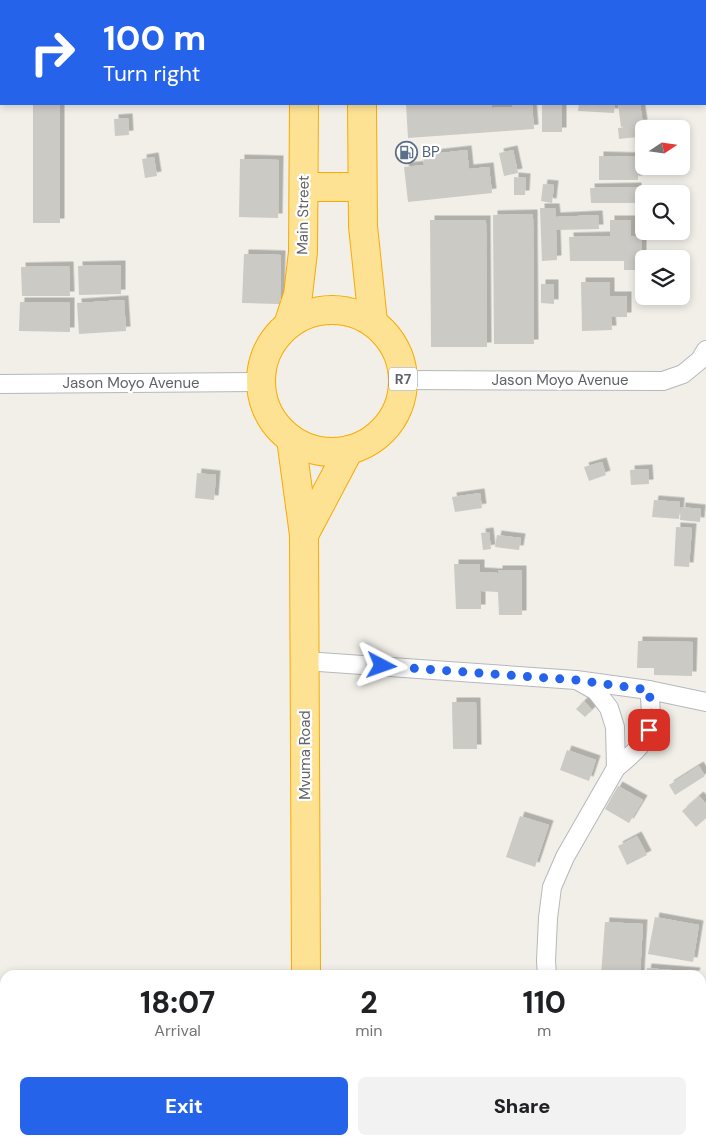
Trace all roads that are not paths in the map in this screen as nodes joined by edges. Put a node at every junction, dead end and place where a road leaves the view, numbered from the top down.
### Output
1 (304, 105) edge
2 (362, 105) edge
3 (362, 186) junction
4 (304, 187) junction
5 (373, 322) junction
6 (288, 325) junction
7 (706, 350) edge
8 (403, 380) junction
9 (261, 382) junction
10 (0, 384) edge
11 (291, 439) junction
12 (350, 450) junction
13 (304, 535) junction
14 (305, 661) junction
15 (576, 680) junction
16 (649, 690) junction
17 (706, 702) edge
18 (616, 768) junction
19 (306, 970) edge
20 (547, 970) edge

1 - 4 highway, Main Street / R7
2 - 3 highway
3 - 4 highway
3 - 5 highway
4 - 6 highway, Main Street / R7
5 - 6 highway, Main Street / R7
5 - 8 highway, Main Street / R7
6 - 9 highway, Main Street / R7
7 - 8 street, Jason Moyo Avenue
8 - 12 highway, Main Street / R7
9 - 10 street, Jason Moyo Avenue
9 - 11 highway, Main Street / R7
11 - 12 highway, Main Street / R7
11 - 13 highway, Mvuma Road
12 - 13 highway, Mvuma Road
13 - 14 highway, Mvuma Road
14 - 15 street
14 - 19 highway, Mvuma Road
15 - 16 street
15 - 18 street
16 - 17 street
16 - 18 street
18 - 20 street

